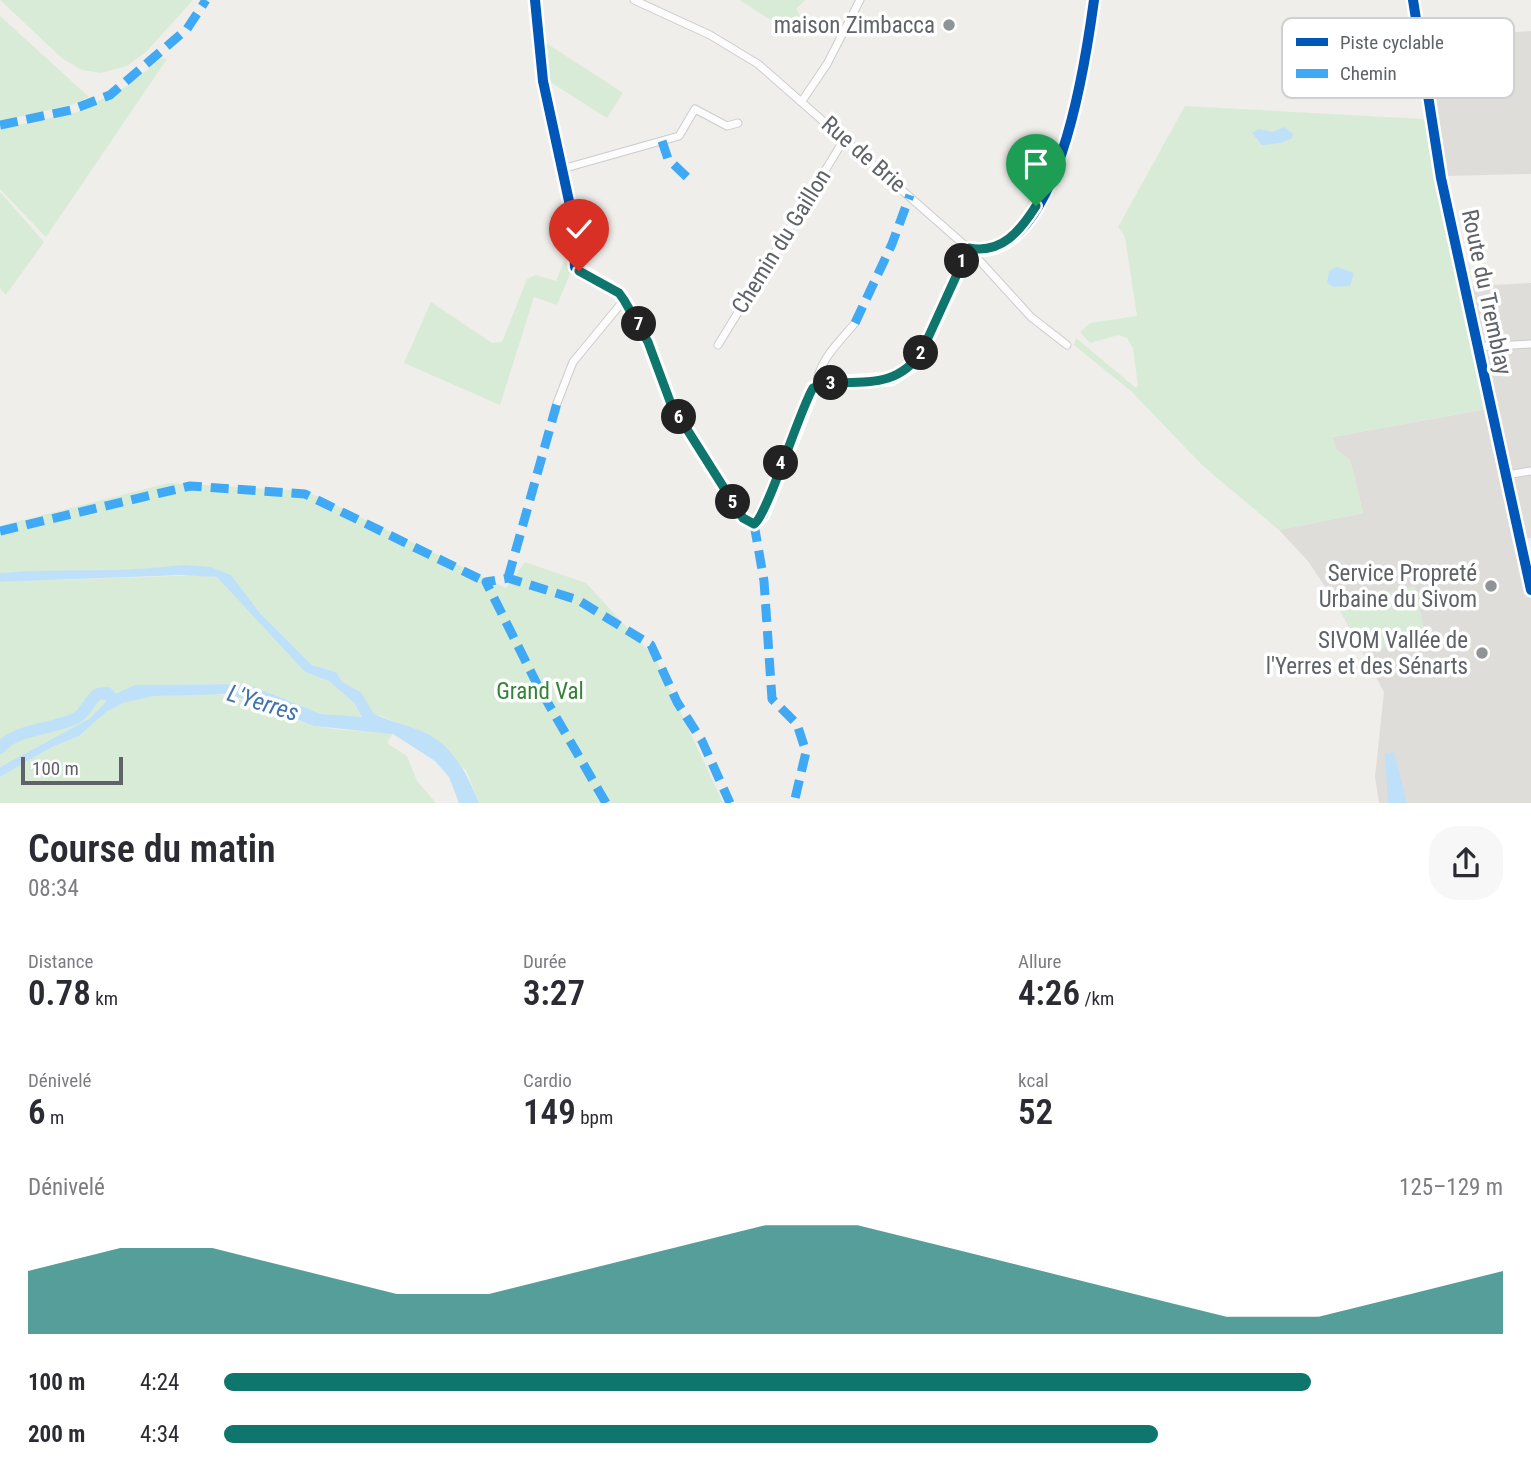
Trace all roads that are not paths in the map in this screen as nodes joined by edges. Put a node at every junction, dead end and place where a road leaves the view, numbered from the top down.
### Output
1 (535, 0) edge
2 (634, 0) edge
3 (860, 0) edge
4 (1094, 0) edge
5 (1413, 0) edge
6 (1416, 18) edge
7 (1428, 98) edge
8 (802, 101) junction
9 (738, 123) dead end
10 (845, 138) junction
11 (562, 169) junction
12 (969, 248) junction
13 (624, 300) junction
14 (855, 323) dead end
15 (1531, 344) edge
16 (718, 345) dead end
17 (1067, 345) dead end
18 (1477, 347) junction
19 (817, 385) junction
20 (556, 403) dead end
21 (1531, 471) edge
22 (1506, 475) junction
23 (1531, 590) edge

1 - 11 street
2 - 8 street, Rue de Brie
3 - 8 street
4 - 12 street
5 - 6 street, Route du Tremblay
7 - 18 street, Route du Tremblay
8 - 10 street, Rue de Brie
9 - 11 street
10 - 12 street, Rue de Brie
10 - 16 street, Chemin du Gaillon
11 - 13 street
12 - 17 street, Rue de Brie
12 - 19 street
13 - 19 street
13 - 20 street
14 - 19 street
15 - 18 street
18 - 22 street, Route du Tremblay
21 - 22 street
22 - 23 street, Route du Tremblay

